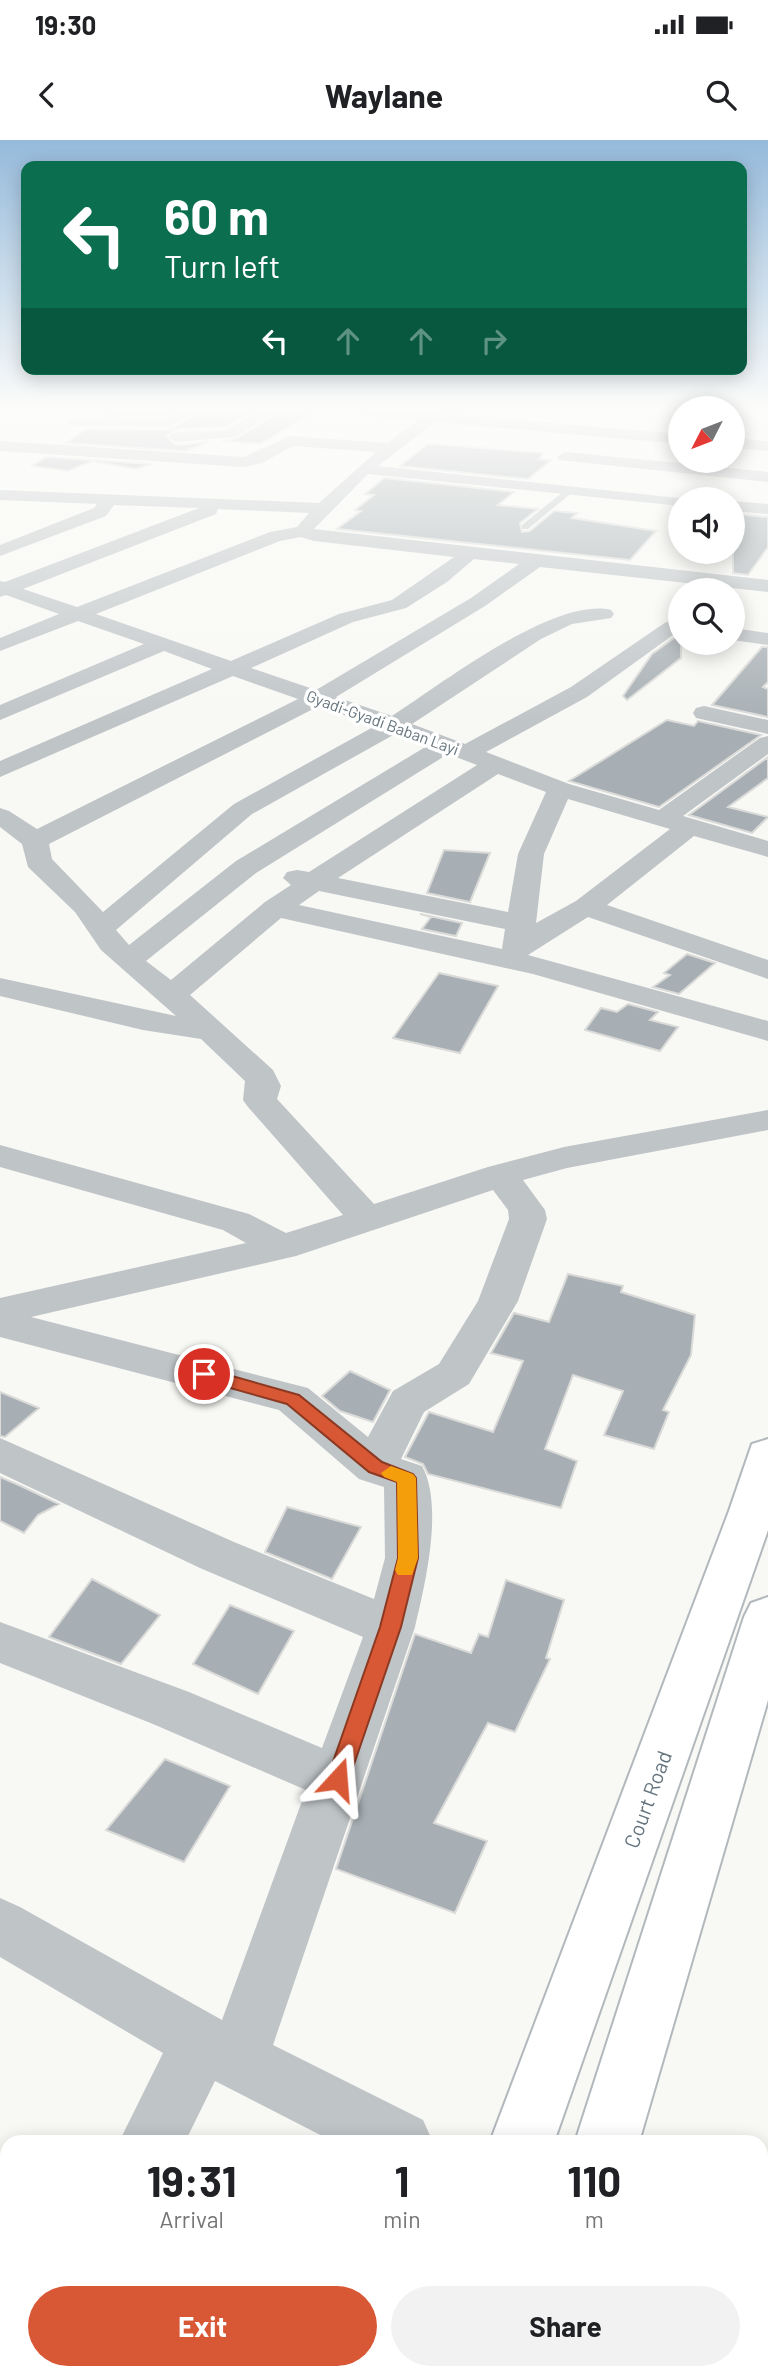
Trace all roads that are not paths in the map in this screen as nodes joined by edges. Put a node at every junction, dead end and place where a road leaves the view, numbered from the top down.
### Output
1 (91, 516) edge
2 (194, 516) edge
3 (316, 516) edge
4 (539, 516) edge
5 (26, 519) dead end
6 (78, 522) junction
7 (524, 527) dead end
8 (303, 531) junction
9 (0, 533) edge
10 (36, 538) junction
11 (0, 551) edge
12 (470, 554) junction
13 (537, 561) junction
14 (640, 572) junction
15 (768, 586) edge
16 (2, 589) edge
17 (80, 614) junction
18 (647, 622) dead end
19 (668, 625) edge
20 (668, 632) edge
21 (745, 636) edge
22 (768, 639) edge
23 (163, 644) junction
24 (0, 645) edge
25 (235, 669) junction
26 (318, 698) junction
27 (0, 713) edge
28 (705, 713) dead end
29 (394, 725) junction
30 (768, 727) edge
31 (768, 743) edge
32 (456, 749) junction
33 (495, 765) junction
34 (0, 770) edge
35 (560, 789) junction
36 (0, 816) edge
37 (676, 823) junction
38 (34, 841) junction
39 (768, 849) edge
40 (185, 855) junction
41 (246, 867) junction
42 (313, 882) junction
43 (586, 907) junction
44 (275, 908) junction
45 (101, 928) junction
46 (518, 943) junction
47 (128, 961) junction
48 (768, 970) edge
49 (0, 987) edge
50 (172, 995) junction
51 (212, 1031) junction
52 (768, 1031) edge
53 (768, 1120) edge
54 (0, 1156) edge
55 (501, 1175) junction
56 (368, 1219) junction
57 (283, 1247) junction
58 (3, 1311) edge
59 (0, 1454) edge
60 (768, 1455) edge
61 (375, 1467) junction
62 (391, 1627) junction
63 (766, 1631) edge
64 (0, 1642) edge
65 (338, 1779) junction
66 (0, 1926) edge
67 (220, 2050) junction
68 (155, 2135) edge
69 (387, 2135) edge
70 (525, 2135) edge
71 (609, 2135) edge

1 - 6 street
2 - 16 street
3 - 8 street
4 - 7 lane
5 - 6 street
6 - 10 street
8 - 12 street
8 - 17 street
9 - 10 street
10 - 11 street
12 - 13 street
12 - 25 street
13 - 14 street
13 - 26 street
14 - 15 street
14 - 29 street
16 - 17 street, Gyadi-Gyadi Baban Layi
17 - 23 street, Gyadi-Gyadi Baban Layi
17 - 24 street
18 - 19 street
20 - 32 street
21 - 22 street
23 - 25 street, Gyadi-Gyadi Baban Layi
23 - 27 street
25 - 26 street, Gyadi-Gyadi Baban Layi
25 - 34 street
26 - 29 street, Gyadi-Gyadi Baban Layi
26 - 38 street
28 - 30 street
29 - 32 street, Gyadi-Gyadi Baban Layi
29 - 40 street
31 - 37 street
32 - 33 street, Gyadi-Gyadi Baban Layi
32 - 41 street
33 - 35 street, Gyadi-Gyadi Baban Layi
33 - 42 street
35 - 37 street, Gyadi-Gyadi Baban Layi
35 - 46 street
36 - 38 street
37 - 39 street, Gyadi-Gyadi Baban Layi
37 - 43 street
38 - 45 street
40 - 41 street
40 - 45 street
41 - 42 street
41 - 47 street
42 - 44 street
42 - 46 street
43 - 46 street
43 - 48 street
44 - 46 street
44 - 50 street
45 - 47 street
46 - 52 street
47 - 50 street
49 - 51 street
50 - 51 street
51 - 56 street
53 - 55 street
54 - 57 street
55 - 56 street
55 - 61 street
56 - 57 street
57 - 58 street
58 - 61 street
59 - 62 street
60 - 70 main road, Court Road
61 - 62 street
62 - 65 street
63 - 71 main road
64 - 65 street
65 - 67 street
66 - 67 street
67 - 68 street
67 - 69 street

